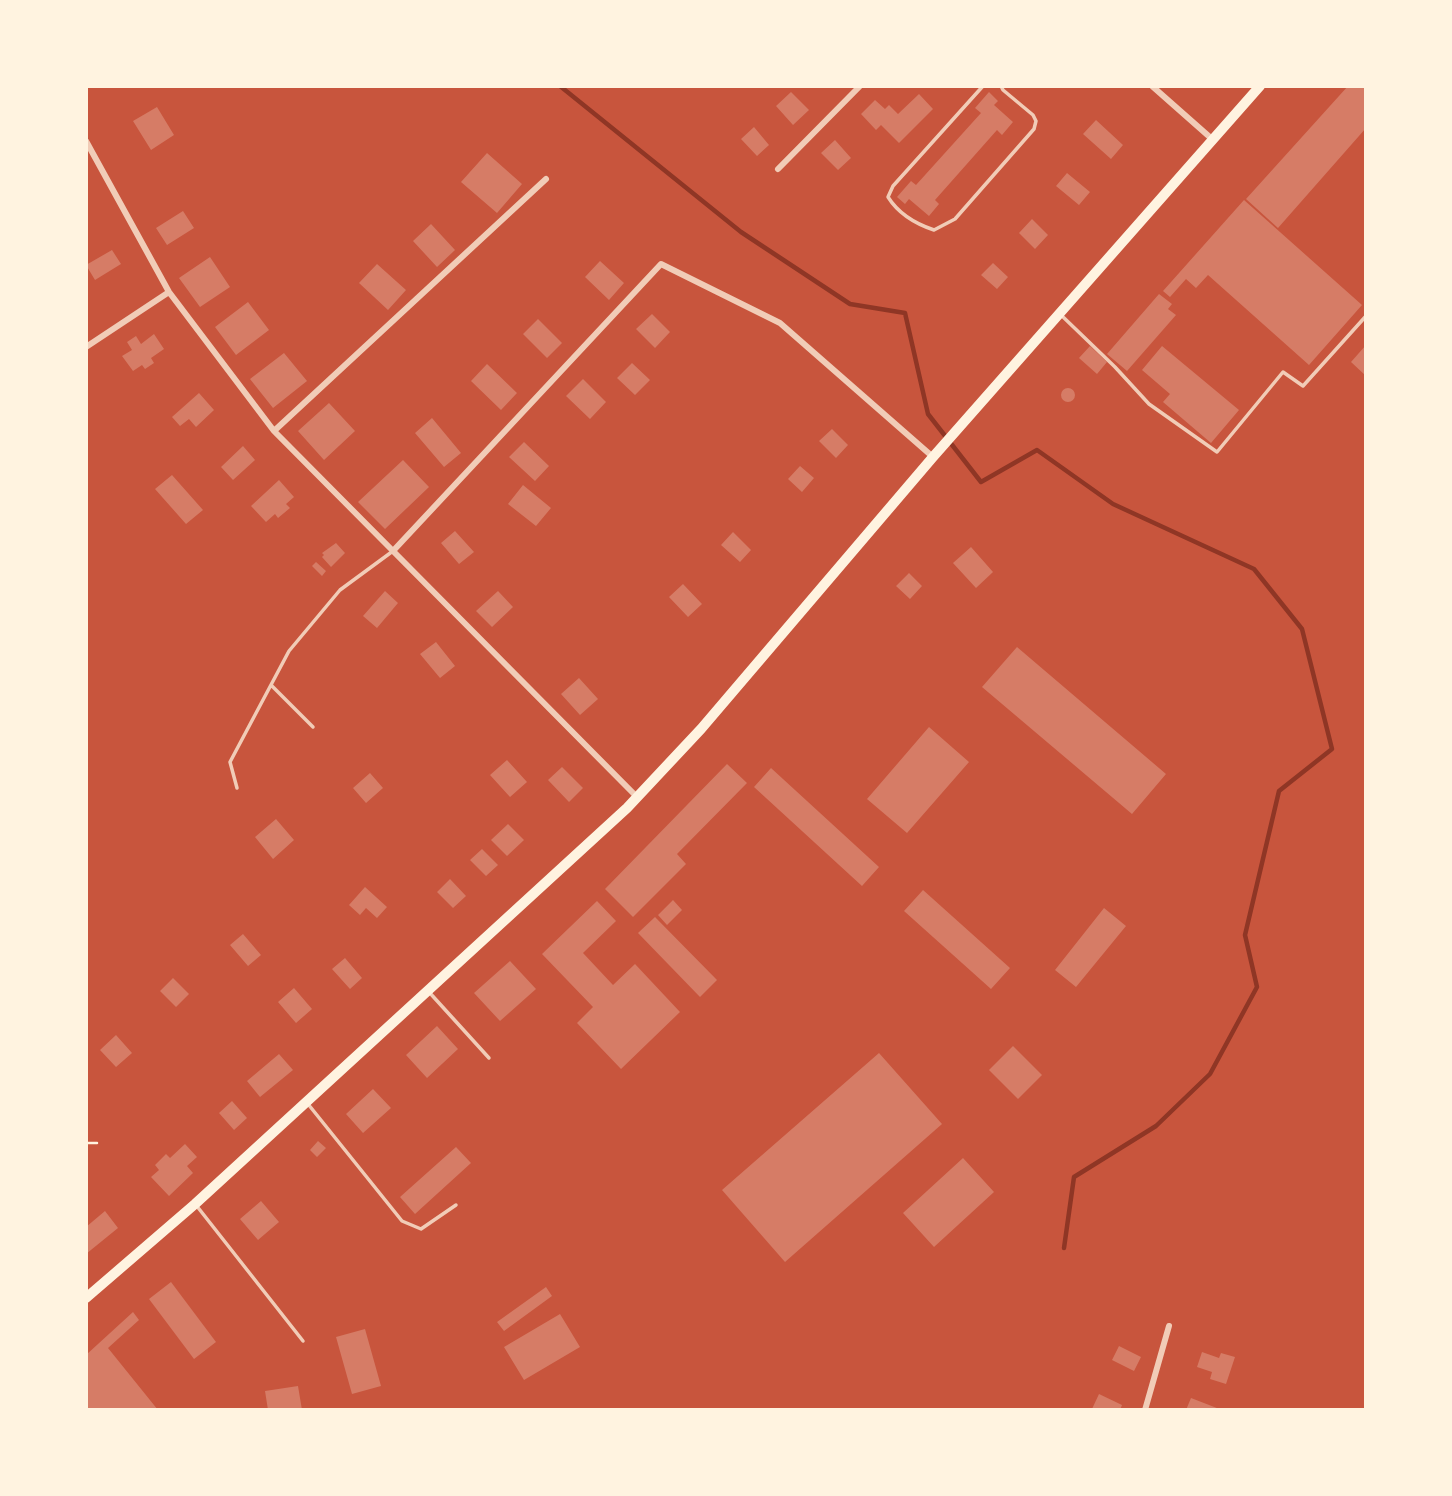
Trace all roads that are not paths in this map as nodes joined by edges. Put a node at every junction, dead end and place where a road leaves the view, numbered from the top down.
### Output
1 (860, 86) edge
2 (983, 86) edge
3 (1001, 86) edge
4 (1152, 86) edge
5 (1260, 86) edge
6 (1212, 139) junction
7 (86, 141) edge
8 (778, 169) dead end
9 (546, 179) dead end
10 (169, 292) junction
11 (1059, 313) junction
12 (1366, 316) edge
13 (86, 346) edge
14 (274, 431) junction
15 (933, 457) junction
16 (393, 551) junction
17 (271, 685) junction
18 (313, 727) dead end
19 (237, 788) dead end
20 (637, 796) junction
21 (428, 992) junction
22 (489, 1058) dead end
23 (306, 1102) junction
24 (195, 1204) junction
25 (456, 1205) dead end
26 (86, 1298) edge
27 (1169, 1326) dead end
28 (303, 1341) dead end
29 (1145, 1410) edge

1 - 8 street
2 - 3 lane
4 - 6 street
5 - 6 main road
6 - 11 main road
7 - 10 street
9 - 14 street
10 - 13 street
10 - 14 street
11 - 12 lane
11 - 15 main road
14 - 16 street
15 - 16 street
15 - 20 main road
16 - 17 lane
16 - 20 street
17 - 18 lane
17 - 19 lane
20 - 21 main road
21 - 22 lane
21 - 23 main road
23 - 24 main road
23 - 25 lane
24 - 26 main road
24 - 28 lane
27 - 29 street

